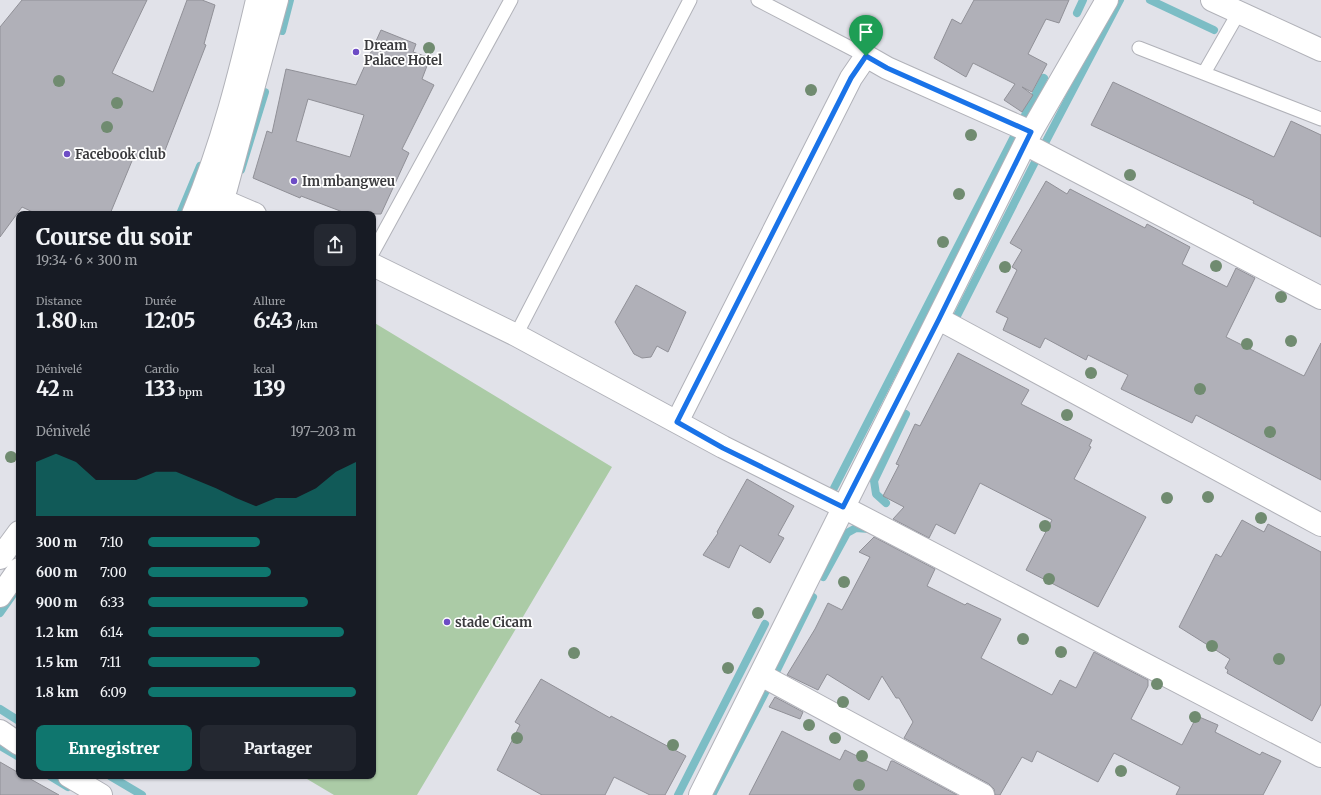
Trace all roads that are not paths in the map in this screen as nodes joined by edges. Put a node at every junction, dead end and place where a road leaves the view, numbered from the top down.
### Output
1 (257, 0) edge
2 (277, 0) edge
3 (510, 0) edge
4 (690, 0) edge
5 (758, 0) edge
6 (1107, 0) edge
7 (1212, 0) edge
8 (1239, 12) junction
9 (1139, 48) dead end
10 (1320, 48) edge
11 (866, 56) junction
12 (1204, 73) junction
13 (1321, 119) edge
14 (1028, 138) junction
15 (219, 207) edge
16 (194, 211) edge
17 (240, 211) edge
18 (376, 246) edge
19 (376, 266) edge
20 (1321, 298) edge
21 (939, 319) junction
22 (516, 335) junction
23 (677, 422) junction
24 (843, 507) junction
25 (1321, 525) edge
26 (16, 536) edge
27 (0, 558) edge
28 (16, 573) edge
29 (0, 596) edge
30 (761, 675) junction
31 (0, 731) edge
32 (16, 742) edge
33 (1321, 756) edge
34 (74, 779) edge
35 (101, 795) edge
36 (700, 795) edge
37 (983, 795) edge

1 - 16 street
2 - 15 street
3 - 18 lane
4 - 22 lane
5 - 11 lane
6 - 14 street
7 - 8 street
8 - 10 street
8 - 12 lane
9 - 12 lane
11 - 14 street
11 - 23 street
12 - 13 lane
14 - 20 street
14 - 21 street
15 - 17 street
19 - 22 street
21 - 24 street
21 - 25 street
22 - 23 street
23 - 24 street
24 - 30 street
24 - 33 street
26 - 27 street
28 - 29 street
30 - 36 street
30 - 37 street
31 - 32 street
34 - 35 street

